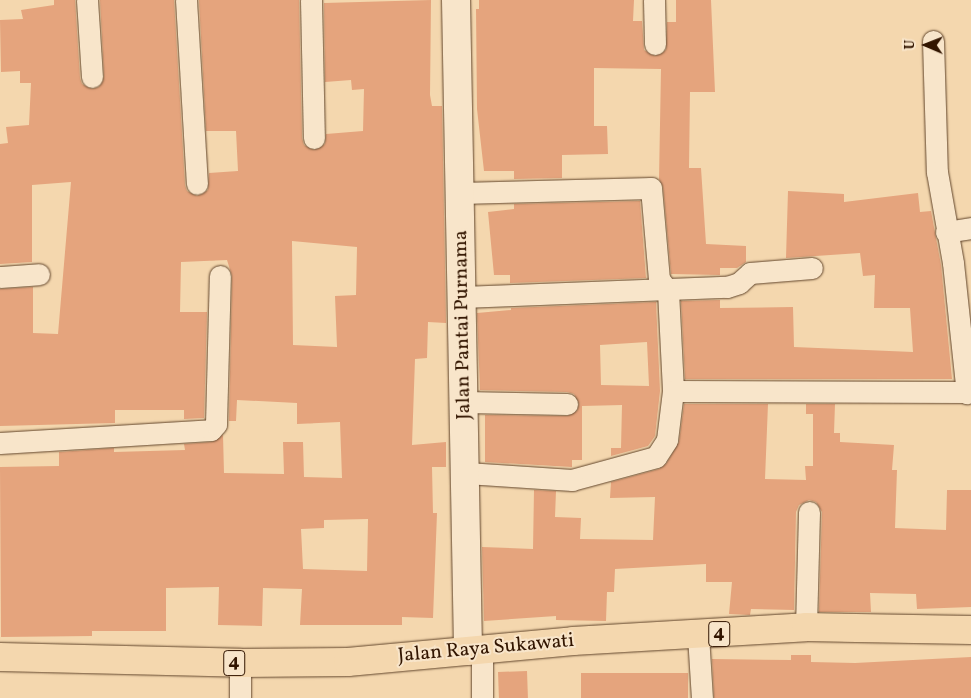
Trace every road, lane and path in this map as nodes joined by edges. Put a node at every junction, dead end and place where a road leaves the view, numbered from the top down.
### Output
1 (87, 0) edge
2 (186, 0) edge
3 (312, 0) edge
4 (456, 0) edge
5 (654, 0) edge
6 (933, 41) dead end
7 (656, 44) dead end
8 (92, 78) dead end
9 (314, 138) dead end
10 (197, 184) dead end
11 (461, 193) junction
12 (971, 228) edge
13 (946, 232) junction
14 (812, 268) dead end
15 (39, 274) dead end
16 (220, 276) dead end
17 (0, 277) edge
18 (668, 291) junction
19 (462, 297) junction
20 (673, 391) junction
21 (969, 392) edge
22 (464, 402) junction
23 (567, 404) dead end
24 (0, 443) edge
25 (466, 473) junction
26 (809, 512) dead end
27 (806, 627) junction
28 (971, 630) edge
29 (698, 635) junction
30 (475, 651) junction
31 (0, 657) edge
32 (240, 663) junction
33 (240, 698) edge
34 (482, 698) edge
35 (702, 698) edge

1 - 8 street
2 - 10 street
3 - 9 street
4 - 11 street, Jalan Pantai Purnama
5 - 7 street
6 - 13 street
11 - 18 street
11 - 19 street, Jalan Pantai Purnama
12 - 13 street
13 - 21 street
14 - 18 street
15 - 17 street
16 - 24 street
18 - 19 street
18 - 20 street
19 - 22 street, Jalan Pantai Purnama
20 - 21 street
20 - 25 street
22 - 23 street
22 - 25 street, Jalan Pantai Purnama
25 - 30 street, Jalan Pantai Purnama
26 - 27 street
27 - 28 highway, Jalan Raya Sukawati / 4
27 - 29 highway, Jalan Raya Sukawati / 4
29 - 30 highway, Jalan Raya Sukawati / 4
29 - 35 street
30 - 32 highway, Jalan Raya Sukawati / 4
30 - 34 street
31 - 32 highway, Jalan Raya Sukawati / 4
32 - 33 street

